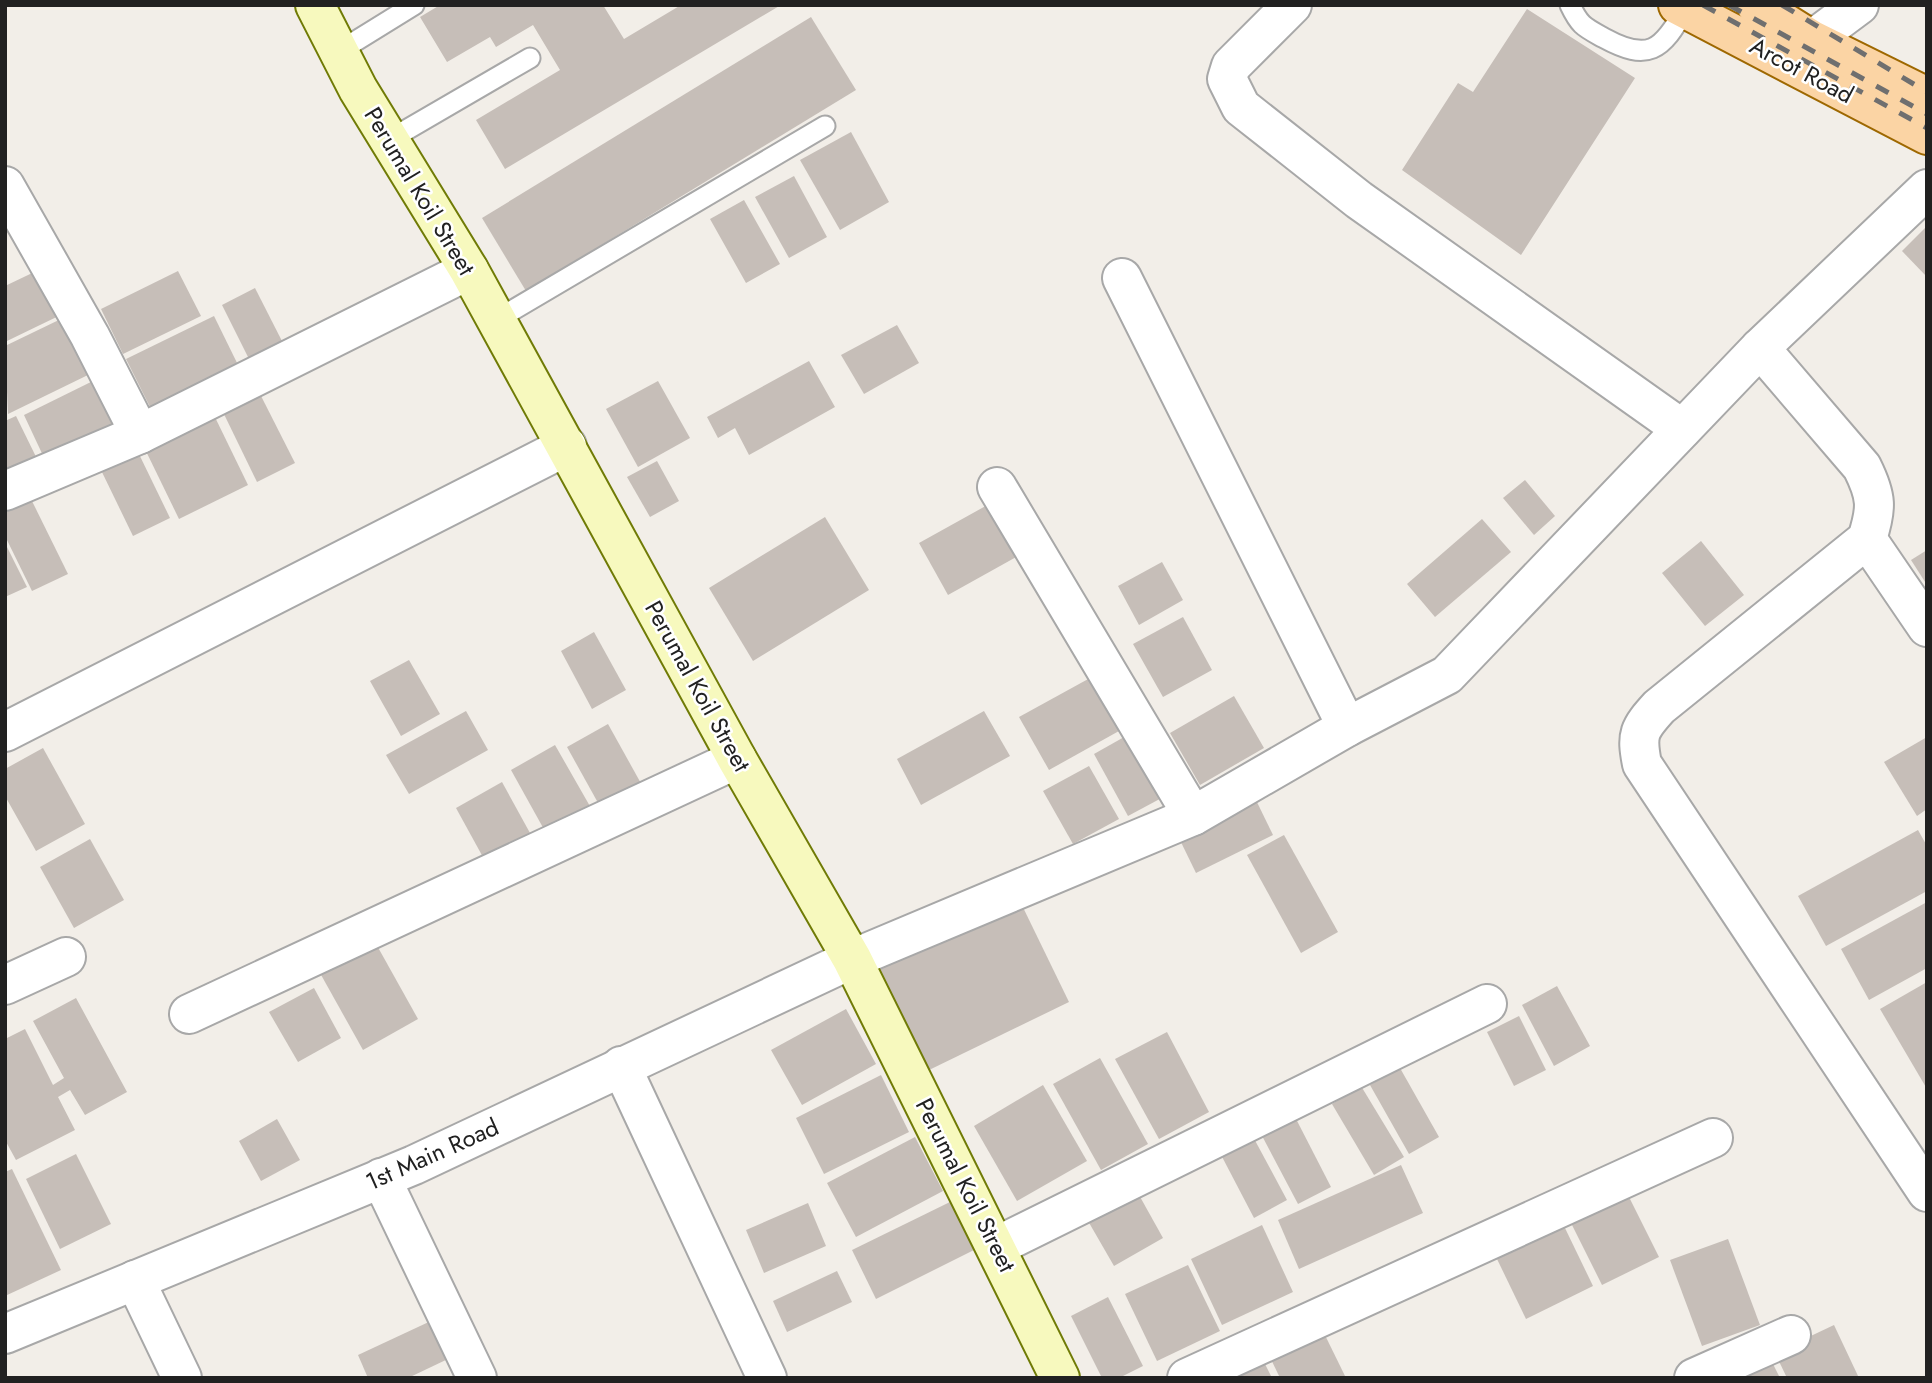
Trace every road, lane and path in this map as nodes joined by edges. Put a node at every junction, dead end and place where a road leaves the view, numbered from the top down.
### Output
1 (315, 5) edge
2 (414, 5) edge
3 (1292, 5) edge
4 (1570, 5) edge
5 (1756, 5) edge
6 (1859, 5) edge
7 (1681, 7) edge
8 (1812, 40) junction
9 (338, 52) junction
10 (530, 58) dead end
11 (1927, 97) edge
12 (825, 125) dead end
13 (1927, 135) edge
14 (389, 140) junction
15 (5, 186) edge
16 (1927, 189) edge
17 (469, 270) junction
18 (1122, 278) dead end
19 (496, 320) junction
20 (1760, 348) junction
21 (1682, 429) junction
22 (140, 434) junction
23 (567, 446) junction
24 (997, 487) dead end
25 (5, 491) edge
26 (1867, 539) junction
27 (1927, 627) edge
28 (1347, 727) junction
29 (5, 732) edge
30 (737, 759) junction
31 (1193, 816) junction
32 (66, 957) dead end
33 (852, 959) junction
34 (5, 985) edge
35 (1488, 1004) dead end
36 (189, 1014) dead end
37 (621, 1066) junction
38 (1713, 1138) dead end
39 (381, 1178) junction
40 (1927, 1192) edge
41 (997, 1246) junction
42 (135, 1280) junction
43 (5, 1334) edge
44 (1791, 1335) dead end
45 (182, 1378) edge
46 (477, 1378) edge
47 (767, 1378) edge
48 (1060, 1378) edge
49 (1187, 1378) edge
50 (1694, 1378) edge

1 - 9 street, Perumal Koil Street
2 - 9 lane
3 - 21 street
4 - 7 lane
5 - 8 main road, Arcot Road
6 - 8 street
7 - 13 main road, Arcot Road
8 - 11 main road, Arcot Road
9 - 14 street, Perumal Koil Street
10 - 14 lane
12 - 19 lane
14 - 17 street, Perumal Koil Street
15 - 22 street
16 - 20 street, 1st Main Road
17 - 19 street, Perumal Koil Street
17 - 22 street
18 - 28 street
19 - 23 street, Perumal Koil Street
20 - 21 street, 1st Main Road
20 - 26 street
21 - 28 street, 1st Main Road
22 - 25 street
23 - 29 street
23 - 30 street, Perumal Koil Street
24 - 31 street
26 - 27 street
26 - 40 street
28 - 31 street, 1st Main Road
30 - 33 street, Perumal Koil Street
30 - 36 street
31 - 33 street, 1st Main Road
32 - 34 street
33 - 37 street, 1st Main Road
33 - 41 street, Perumal Koil Street
35 - 41 street
37 - 39 street, 1st Main Road
37 - 47 street
38 - 49 street
39 - 42 street, 1st Main Road
39 - 46 street
41 - 48 street, Perumal Koil Street
42 - 43 street, 1st Main Road
42 - 45 street
44 - 50 street

